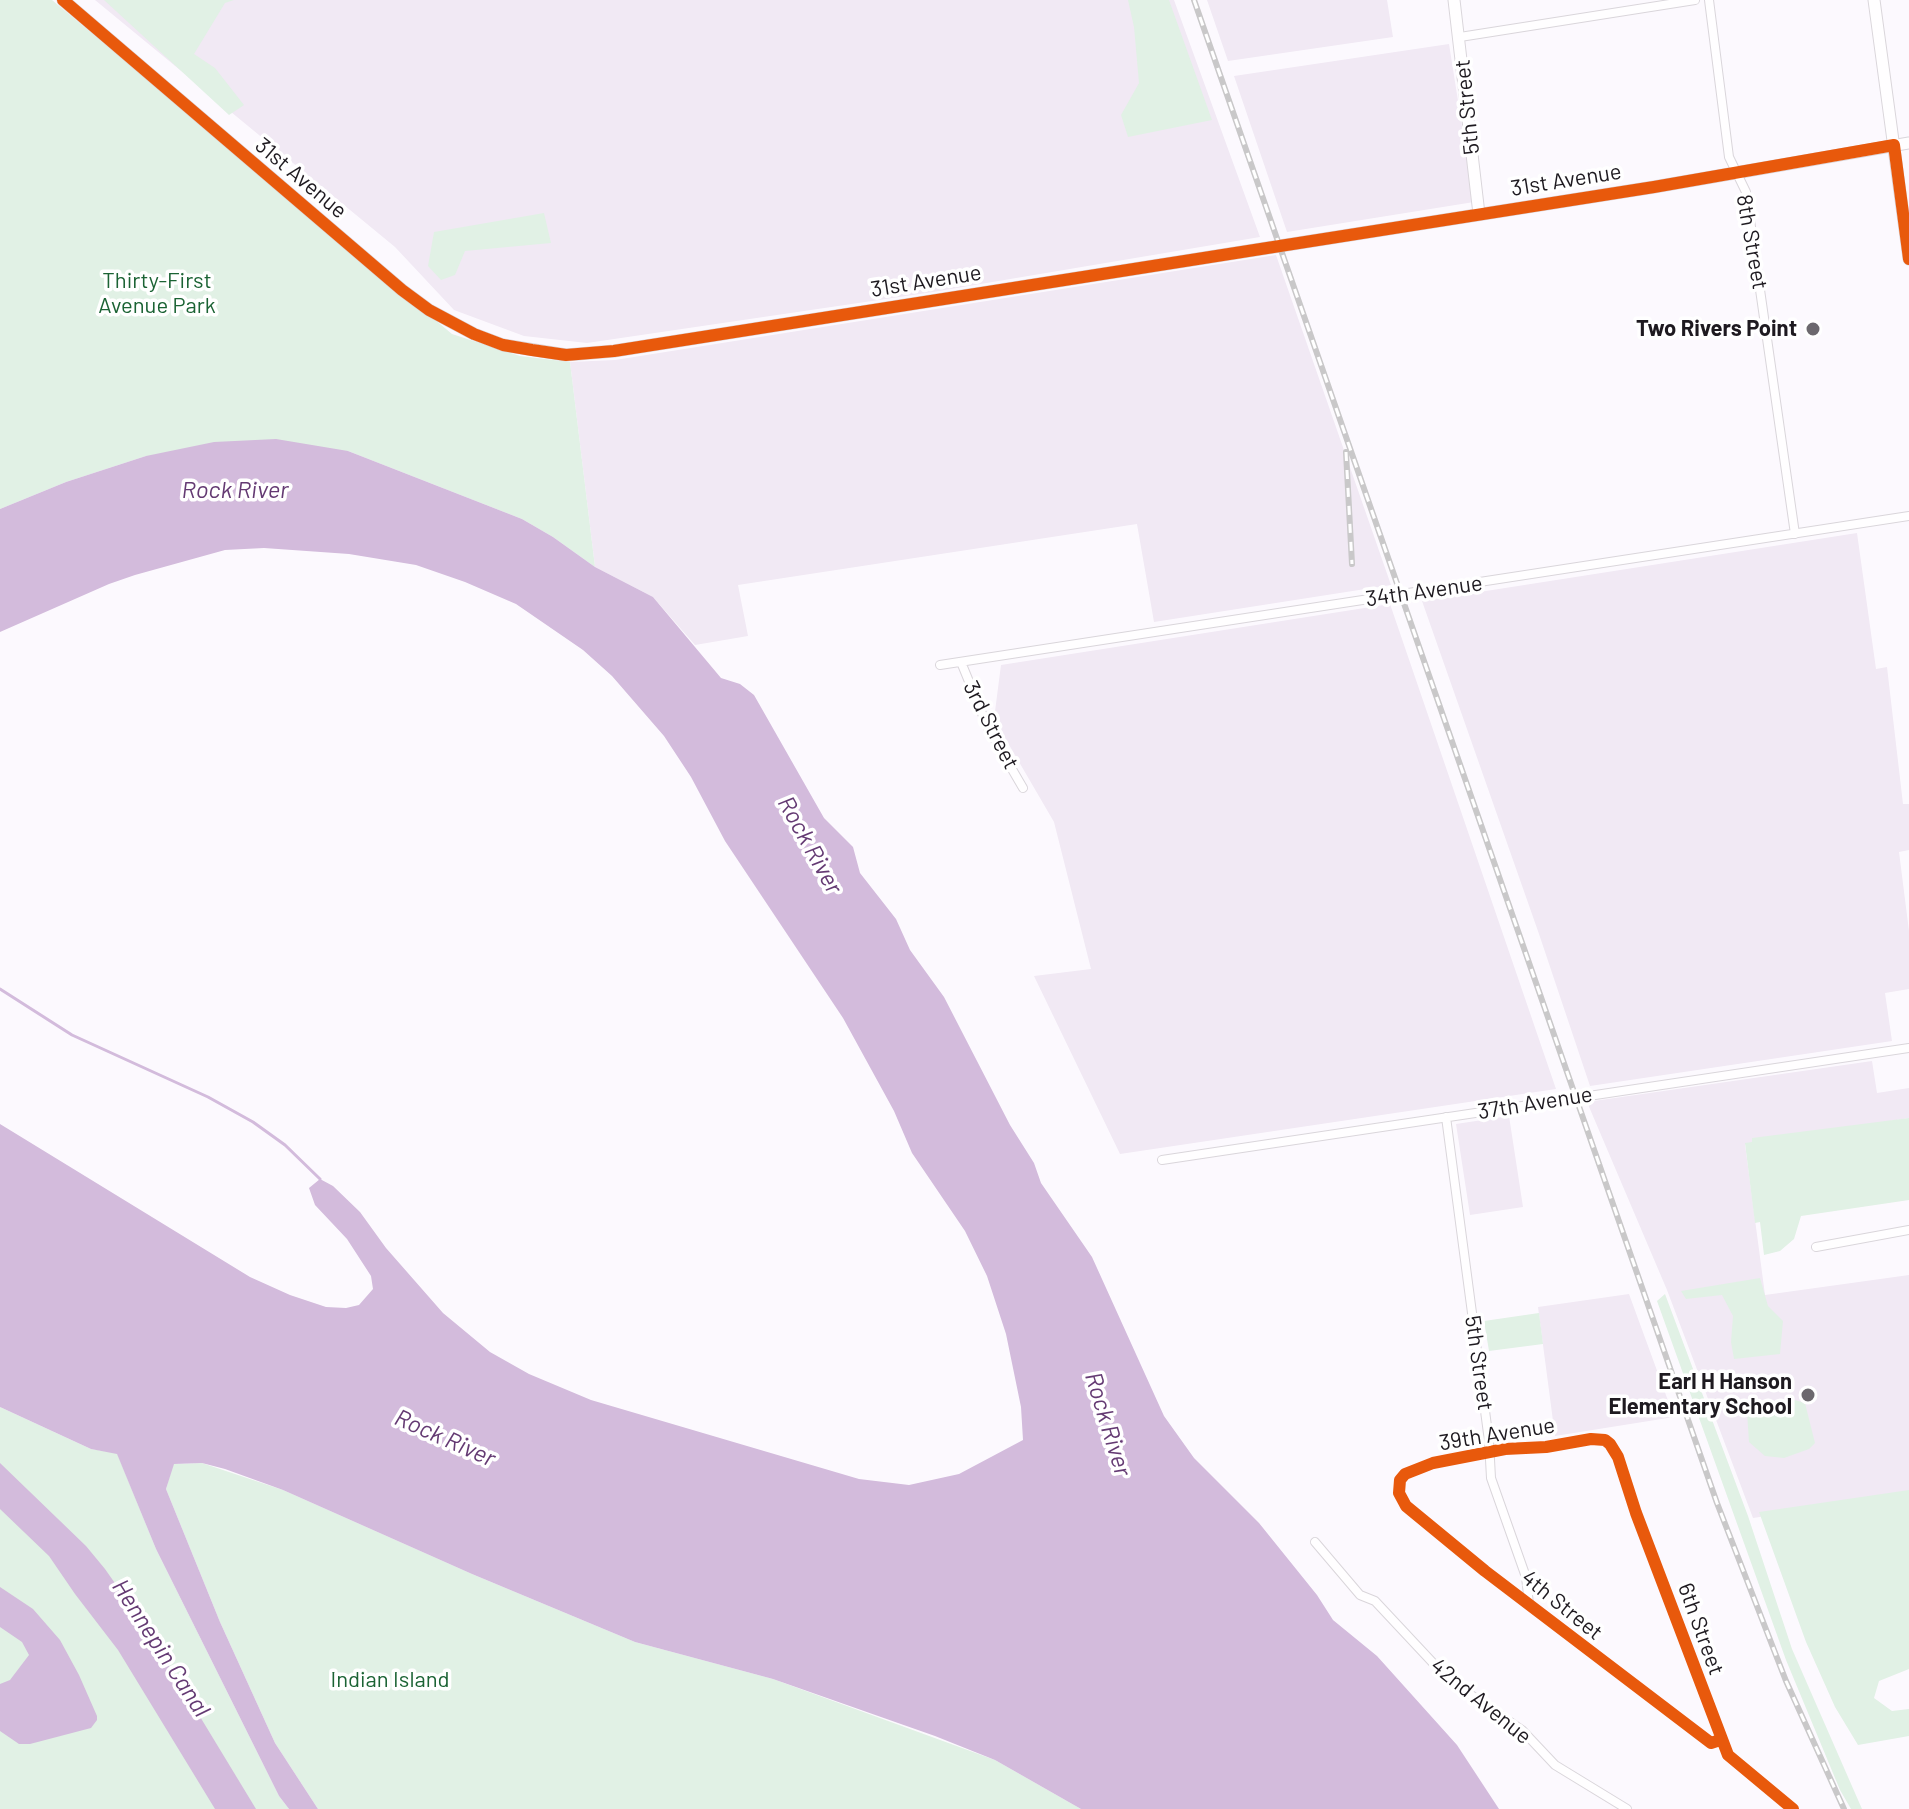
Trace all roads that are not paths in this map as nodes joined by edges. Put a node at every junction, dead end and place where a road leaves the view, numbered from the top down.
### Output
1 (63, 0) edge
2 (1454, 0) edge
3 (1695, 0) edge
4 (1709, 0) edge
5 (1874, 0) edge
6 (1460, 37) junction
7 (1909, 143) edge
8 (1894, 145) junction
9 (1736, 172) junction
10 (1479, 214) junction
11 (1909, 259) edge
12 (1909, 516) edge
13 (1795, 534) junction
14 (961, 662) junction
15 (940, 665) dead end
16 (1023, 788) dead end
17 (1909, 1048) edge
18 (1446, 1117) junction
19 (1162, 1160) dead end
20 (1909, 1230) edge
21 (1816, 1247) dead end
22 (1605, 1440) joint
23 (1489, 1452) junction
24 (1400, 1480) joint
25 (1315, 1542) dead end
26 (1529, 1604) junction
27 (1720, 1740) junction
28 (1627, 1809) edge
29 (1793, 1809) edge

1 - 10 street, 31st Avenue
2 - 6 street, 5th Street
3 - 6 street
4 - 9 street, 8th Street
5 - 8 street
6 - 10 street, 5th Street
7 - 8 street, 31st Avenue
8 - 9 street, 31st Avenue
8 - 11 street
9 - 10 street, 31st Avenue
9 - 13 street, 8th Street
12 - 13 street, 34th Avenue
13 - 14 street, 34th Avenue
14 - 15 street, 34th Avenue
14 - 16 street, 3rd Street
17 - 18 street, 37th Avenue
18 - 19 street, 37th Avenue
18 - 23 street, 5th Street
20 - 21 street
22 - 23 street, 39th Avenue
22 - 27 street, 6th Street
23 - 24 street, 39th Avenue
23 - 26 street, 5th Street
24 - 26 street, 4th Street
25 - 28 street, 42nd Avenue
26 - 27 street, 4th Street
27 - 29 street, 6th Street

